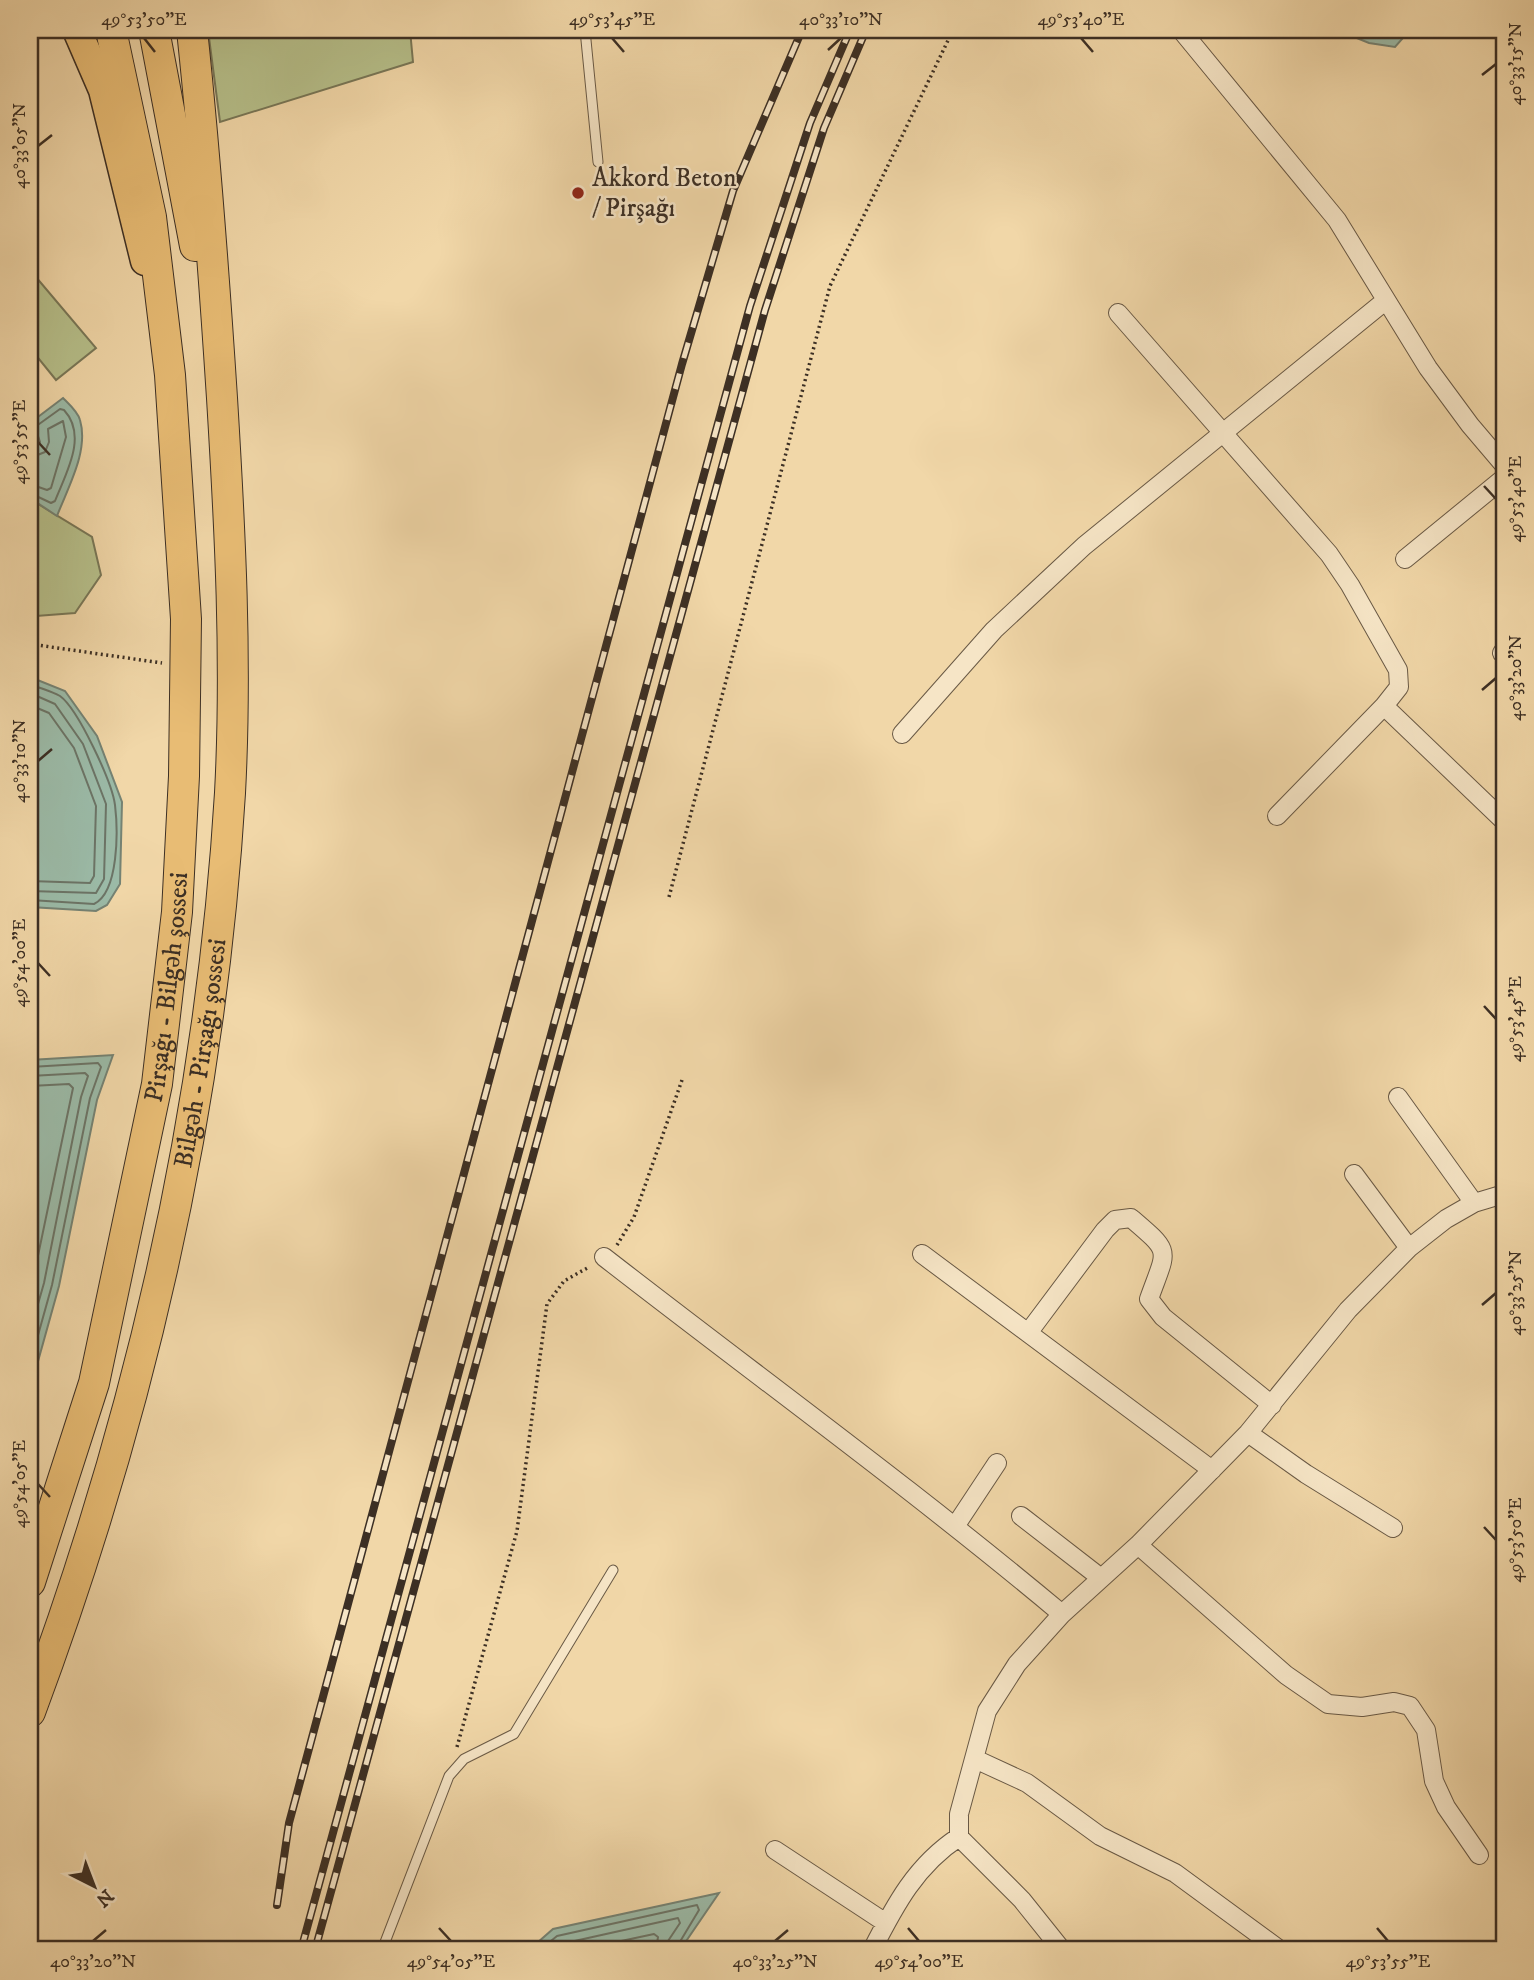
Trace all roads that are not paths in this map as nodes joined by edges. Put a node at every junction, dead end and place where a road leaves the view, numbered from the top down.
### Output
1 (77, 30) edge
2 (111, 30) edge
3 (154, 30) edge
4 (192, 30) edge
5 (585, 30) edge
6 (1181, 30) edge
7 (598, 162) dead end
8 (1385, 301) junction
9 (1118, 313) dead end
10 (220, 373) junction
11 (170, 375) junction
12 (1225, 433) junction
13 (1504, 465) edge
14 (1504, 478) edge
15 (1405, 559) dead end
16 (1384, 706) junction
17 (902, 734) dead end
18 (1276, 816) dead end
19 (1504, 821) edge
20 (1398, 1097) dead end
21 (1354, 1174) dead end
22 (1504, 1194) edge
23 (1474, 1203) junction
24 (1409, 1248) junction
25 (922, 1254) dead end
26 (604, 1257) road end
27 (1028, 1333) junction
28 (1272, 1405) junction
29 (1248, 1433) junction
30 (997, 1463) dead end
31 (1212, 1470) junction
32 (1021, 1516) dead end
33 (956, 1525) junction
34 (1393, 1528) dead end
35 (1138, 1545) junction
36 (613, 1570) dead end
37 (1101, 1578) junction
38 (30, 1582) edge
39 (1062, 1614) junction
40 (30, 1712) edge
41 (975, 1759) junction
42 (959, 1837) junction
43 (775, 1850) dead end
44 (1479, 1855) dead end
45 (886, 1923) junction
46 (382, 1950) edge
47 (872, 1950) edge
48 (1062, 1950) edge
49 (1280, 1950) edge

1 - 11 main road
2 - 11 highway, Pirşağı - Bilgəh şossesi
3 - 10 highway
4 - 10 highway
5 - 7 lane
6 - 8 street
8 - 12 street
8 - 13 street
9 - 12 street
10 - 40 highway, Bilgəh - Pirşağı şossesi
11 - 38 highway, Pirşağı - Bilgəh şossesi
12 - 16 street
12 - 17 street
14 - 15 street
16 - 18 street
16 - 19 street
20 - 23 street
21 - 24 street
22 - 23 street
23 - 24 street
24 - 28 street
25 - 27 street
26 - 33 street
27 - 28 street
27 - 31 street
28 - 29 street
29 - 31 street
29 - 34 street
30 - 33 street
31 - 35 street
32 - 37 street
33 - 39 street
35 - 37 street
35 - 44 street
36 - 46 lane
37 - 39 street
39 - 41 street
41 - 42 street
41 - 49 street
42 - 45 street
42 - 48 street
43 - 45 street
45 - 47 street

